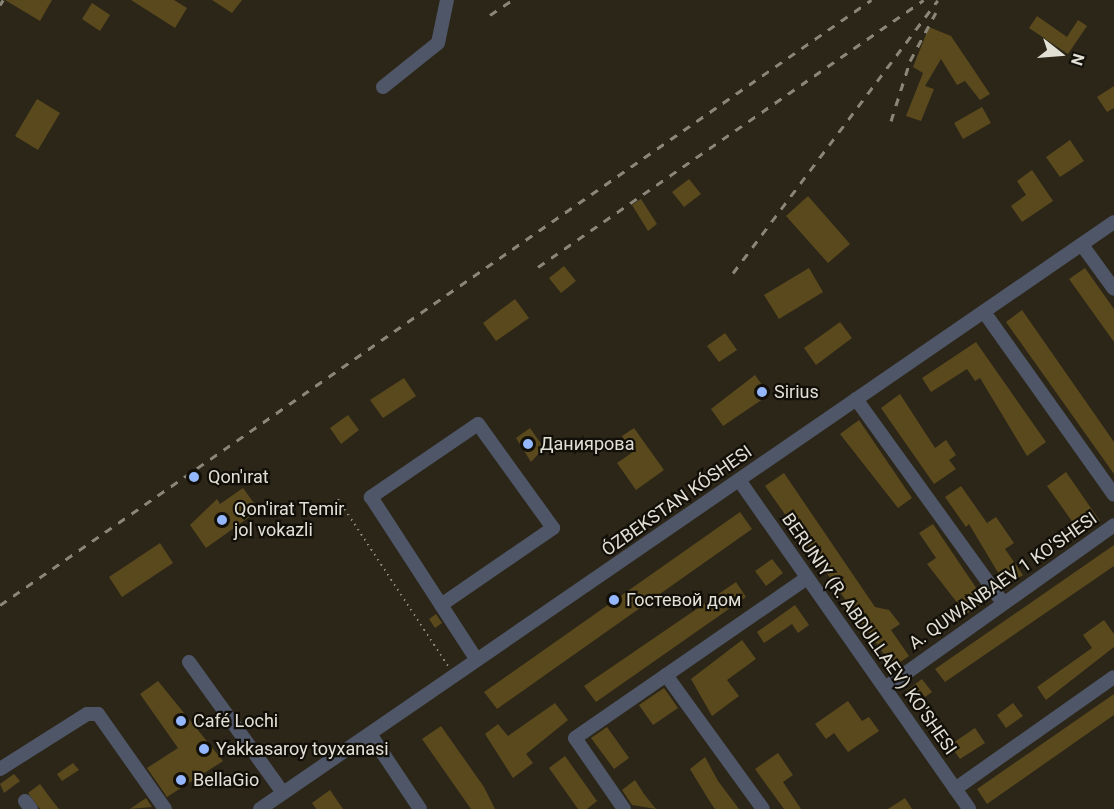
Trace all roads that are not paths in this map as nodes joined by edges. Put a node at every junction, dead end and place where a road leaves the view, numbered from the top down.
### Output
1 (447, 0) edge
2 (383, 87) dead end
3 (1114, 222) edge
4 (1082, 245) junction
5 (1114, 289) edge
6 (984, 312) junction
7 (856, 399) junction
8 (739, 480) junction
9 (1114, 495) edge
10 (1114, 525) edge
11 (807, 578) junction
12 (1003, 603) junction
13 (441, 605) junction
14 (477, 660) junction
15 (189, 662) dead end
16 (666, 675) junction
17 (1114, 677) edge
18 (885, 688) junction
19 (370, 734) junction
20 (0, 770) edge
21 (955, 789) junction
22 (283, 793) junction
23 (165, 809) edge
24 (260, 809) edge
25 (420, 809) edge
26 (624, 809) edge
27 (763, 809) edge
28 (969, 809) edge

1 - 2 street
3 - 4 street, ÓZBEKSTAN KÓSHESI
4 - 5 street
4 - 6 street, ÓZBEKSTAN KÓSHESI
6 - 7 street, ÓZBEKSTAN KÓSHESI
6 - 9 street
7 - 8 street, ÓZBEKSTAN KÓSHESI
7 - 12 street
8 - 11 street, BERUNIY (R. ABDULLAEV) KO'SHESI
8 - 14 street, ÓZBEKSTAN KÓSHESI
10 - 12 street, A. QUWANBAEV 1 KO'SHESI
11 - 16 street
11 - 18 street, BERUNIY (R. ABDULLAEV) KO'SHESI
12 - 18 street, A. QUWANBAEV 1 KO'SHESI
13 - 13 street
13 - 14 street
14 - 19 street, ÓZBEKSTAN KÓSHESI
15 - 22 street
16 - 26 street
16 - 27 street
17 - 21 street
18 - 21 street, BERUNIY (R. ABDULLAEV) KO'SHESI
19 - 22 street, ÓZBEKSTAN KÓSHESI
19 - 25 street
20 - 23 street
21 - 28 street, BERUNIY (R. ABDULLAEV) KO'SHESI
22 - 24 street, ÓZBEKSTAN KÓSHESI

